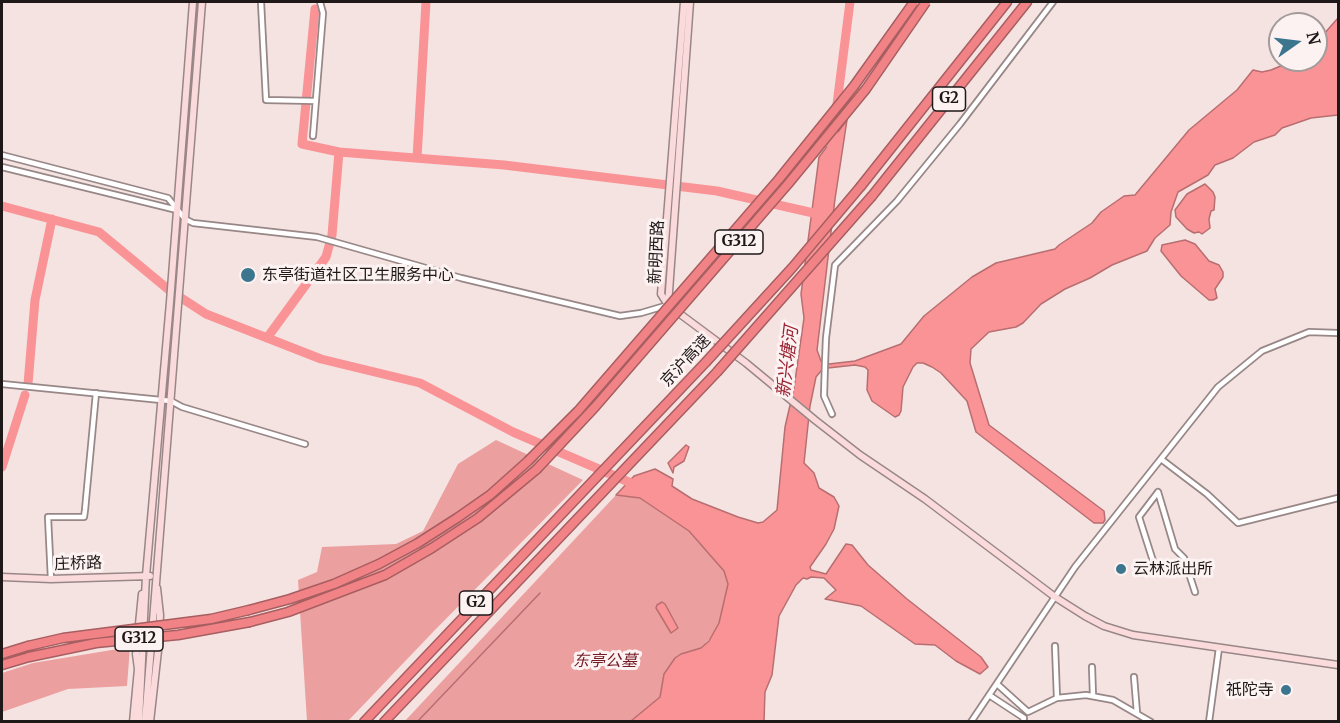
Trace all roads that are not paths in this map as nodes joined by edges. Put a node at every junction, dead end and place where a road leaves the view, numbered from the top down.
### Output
1 (193, 2) edge
2 (202, 2) edge
3 (261, 2) edge
4 (320, 2) edge
5 (684, 2) edge
6 (690, 2) edge
7 (914, 2) edge
8 (926, 2) edge
9 (1007, 2) edge
10 (1027, 2) edge
11 (1053, 2) edge
12 (316, 101) junction
13 (313, 136) dead end
14 (2, 155) edge
15 (2, 167) edge
16 (177, 210) junction
17 (185, 219) junction
18 (668, 305) junction
19 (1338, 333) edge
20 (2, 384) edge
21 (96, 393) junction
22 (162, 400) junction
23 (171, 401) junction
24 (832, 414) dead end
25 (305, 444) dead end
26 (1161, 459) junction
27 (1338, 498) edge
28 (1153, 561) dead end
29 (146, 576) junction
30 (155, 576) junction
31 (2, 577) edge
32 (51, 579) junction
33 (1195, 592) dead end
34 (1055, 597) junction
35 (1055, 646) dead end
36 (1219, 648) junction
37 (2, 654) edge
38 (2, 665) edge
39 (1338, 665) edge
40 (1092, 667) dead end
41 (1134, 678) dead end
42 (997, 684) junction
43 (144, 689) junction
44 (989, 695) junction
45 (1093, 696) junction
46 (1057, 698) junction
47 (1137, 713) junction
48 (133, 722) edge
49 (139, 722) edge
50 (145, 722) edge
51 (150, 722) edge
52 (364, 722) edge
53 (384, 722) edge
54 (971, 722) edge
55 (1023, 722) edge
56 (1151, 722) edge
57 (1209, 722) edge

1 - 16 main road
2 - 17 main road
3 - 12 street
4 - 12 street
5 - 18 main road, 新明西路
6 - 18 main road, 新明西路
7 - 37 highway, G312, bridge
8 - 38 highway, G312, bridge
9 - 52 highway, 京沪高速 / G2, bridge
10 - 53 highway, 京沪高速 / G2, bridge
11 - 24 street
12 - 13 street
14 - 16 street
15 - 16 street
16 - 17 street
16 - 22 main road
17 - 18 street
17 - 23 main road
18 - 34 main road
19 - 26 street
20 - 21 street
21 - 22 street
21 - 32 street
22 - 23 street
22 - 29 main road
23 - 25 street
23 - 30 main road
26 - 27 street
26 - 34 street
28 - 33 street
29 - 30 main road, 庄桥路
29 - 32 main road, 庄桥路
29 - 43 main road
29 - 48 main road
30 - 43 main road
30 - 51 main road
31 - 32 main road, 庄桥路
34 - 36 main road
34 - 42 street
35 - 46 street
36 - 39 main road
36 - 57 street
40 - 45 street
41 - 47 street
42 - 44 street
42 - 46 street
43 - 49 main road
43 - 50 main road
44 - 54 street
44 - 55 street
45 - 46 street
45 - 47 street
47 - 56 street

